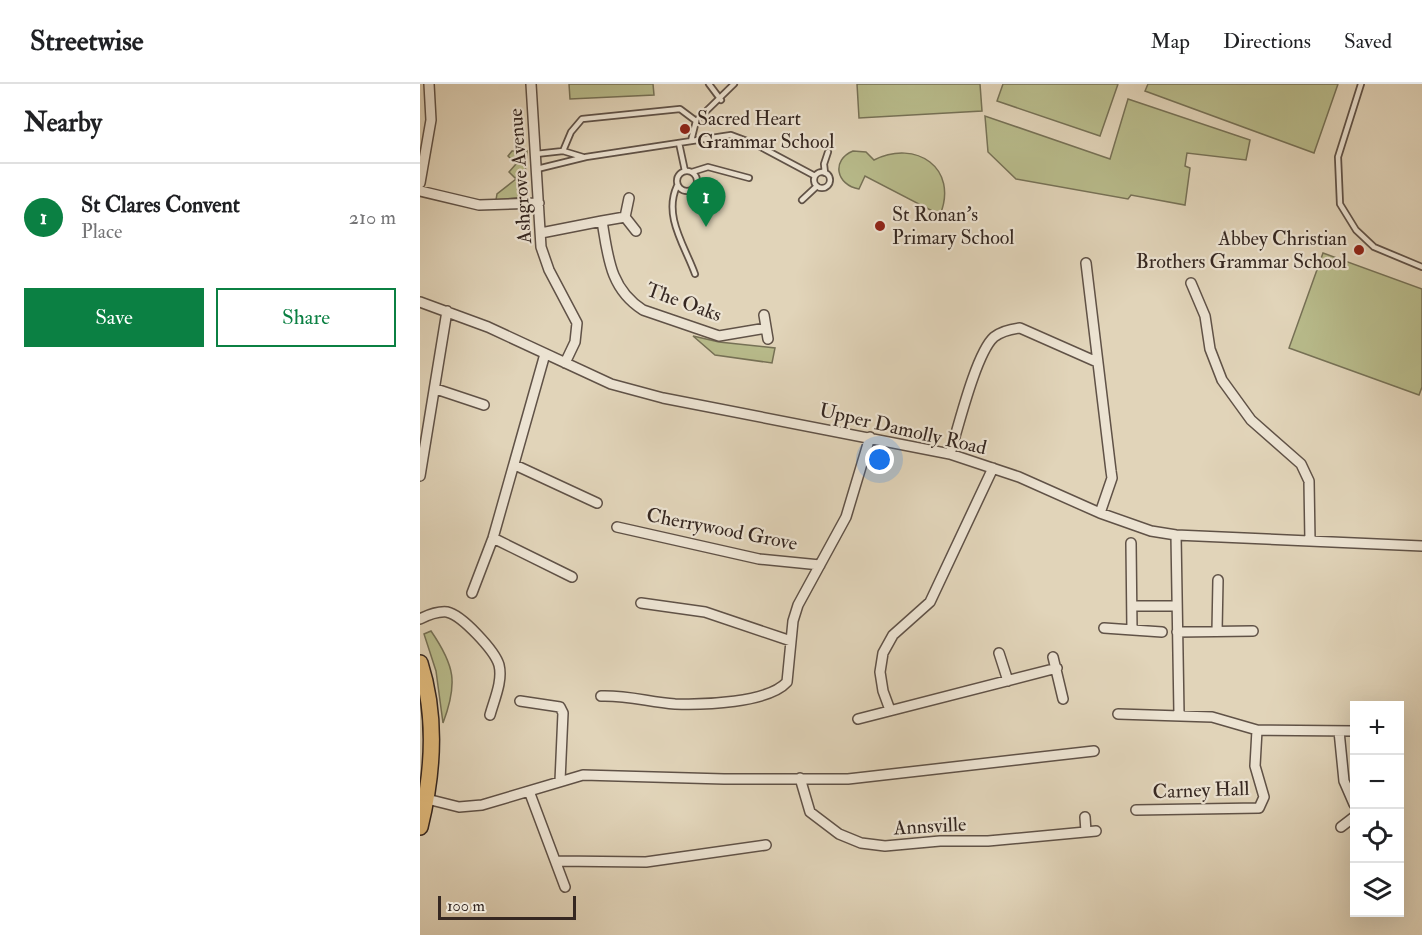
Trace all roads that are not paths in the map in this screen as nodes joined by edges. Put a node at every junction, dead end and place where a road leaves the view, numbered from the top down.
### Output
1 (531, 84) edge
2 (709, 84) edge
3 (734, 84) edge
4 (1361, 84) edge
5 (426, 86) edge
6 (721, 100) junction
7 (696, 121) junction
8 (691, 141) junction
9 (678, 143) junction
10 (563, 151) junction
11 (828, 152) dead end
12 (535, 154) junction
13 (586, 157) junction
14 (536, 169) junction
15 (685, 171) junction
16 (692, 172) junction
17 (825, 173) junction
18 (815, 176) junction
19 (749, 178) dead end
20 (420, 183) edge
21 (677, 186) junction
22 (817, 186) junction
23 (420, 191) edge
24 (629, 198) dead end
25 (802, 200) dead end
26 (539, 203) junction
27 (624, 217) junction
28 (602, 221) junction
29 (636, 231) dead end
30 (541, 233) junction
31 (1086, 263) dead end
32 (1422, 267) edge
33 (695, 274) dead end
34 (1191, 283) dead end
35 (420, 302) edge
36 (447, 311) junction
37 (764, 315) dead end
38 (766, 328) junction
39 (768, 339) dead end
40 (545, 354) junction
41 (1097, 362) junction
42 (565, 363) junction
43 (436, 389) junction
44 (484, 405) dead end
45 (870, 437) junction
46 (950, 454) junction
47 (515, 465) junction
48 (993, 468) junction
49 (420, 476) edge
50 (597, 503) dead end
51 (1100, 513) junction
52 (618, 527) dead end
53 (1176, 535) junction
54 (493, 538) junction
55 (1310, 541) junction
56 (1131, 543) dead end
57 (1422, 546) edge
58 (820, 565) junction
59 (572, 577) dead end
60 (1218, 580) dead end
61 (472, 593) dead end
62 (641, 603) dead end
63 (1132, 606) junction
64 (1177, 606) junction
65 (420, 619) edge
66 (1104, 628) dead end
67 (1132, 630) junction
68 (1217, 631) junction
69 (1253, 631) dead end
70 (1162, 632) dead end
71 (1177, 632) junction
72 (791, 641) junction
73 (999, 653) dead end
74 (1053, 657) dead end
75 (420, 663) edge
76 (1057, 668) junction
77 (1008, 681) junction
78 (601, 696) dead end
79 (1063, 699) dead end
80 (520, 701) dead end
81 (890, 710) junction
82 (1118, 714) dead end
83 (1179, 714) junction
84 (490, 715) dead end
85 (858, 718) dead end
86 (1257, 730) junction
87 (1339, 731) junction
88 (1350, 731) edge
89 (1094, 752) dead end
90 (800, 778) junction
91 (560, 781) junction
92 (529, 791) junction
93 (1350, 795) edge
94 (427, 799) junction
95 (1136, 810) dead end
96 (1085, 817) dead end
97 (1350, 820) edge
98 (1341, 827) dead end
99 (420, 828) edge
100 (766, 845) dead end
101 (556, 861) junction
102 (565, 887) dead end

1 - 12 street, Ashgrove Avenue
2 - 6 lane
3 - 6 lane
4 - 32 lane
5 - 20 street
6 - 7 lane
7 - 8 lane
7 - 10 lane
8 - 9 lane
8 - 18 lane
9 - 13 lane
9 - 15 lane
10 - 12 lane
10 - 13 lane
11 - 17 lane
12 - 14 street, Ashgrove Avenue
13 - 14 lane
14 - 26 street, Ashgrove Avenue
15 - 16 lane
15 - 21 lane
16 - 19 lane
16 - 21 lane
17 - 18 lane
17 - 22 lane
18 - 22 lane
21 - 33 lane
22 - 25 lane
23 - 26 street
24 - 27 street
26 - 30 street, Ashgrove Avenue
27 - 28 street
27 - 29 street
28 - 30 street
28 - 38 street, The Oaks
30 - 42 street, Ashgrove Avenue
31 - 41 street
34 - 55 street
35 - 36 street, Upper Damolly Road
36 - 40 street, Upper Damolly Road
36 - 43 street
37 - 38 street
38 - 39 street
40 - 42 street, Upper Damolly Road
40 - 47 street
41 - 46 street
41 - 51 street
42 - 45 street, Upper Damolly Road
43 - 44 street
43 - 49 street
45 - 46 street, Upper Damolly Road
45 - 58 street, Cherrywood Grove
46 - 48 street, Upper Damolly Road
47 - 50 street
47 - 54 street
48 - 51 street, Upper Damolly Road
48 - 81 street
51 - 53 street, Upper Damolly Road
52 - 58 street, Cherrywood Grove
53 - 55 street, Upper Damolly Road
53 - 64 street
54 - 59 street
54 - 61 street
55 - 57 street, Upper Damolly Road
56 - 63 street
58 - 72 street, Cherrywood Grove
60 - 68 street
62 - 72 street
63 - 64 street
63 - 67 street
64 - 71 street
65 - 84 street
66 - 67 street
67 - 70 street
68 - 69 street
68 - 71 street
71 - 83 street
72 - 78 street, Cherrywood Grove
73 - 77 street
74 - 76 street
75 - 94 main road
76 - 77 street
76 - 79 street
77 - 81 street
80 - 91 street
81 - 85 street
82 - 83 street
83 - 86 street
86 - 87 street
86 - 95 street, Carney Hall
87 - 88 street
87 - 93 street
89 - 90 street
90 - 91 street
90 - 96 street, Annsville
91 - 92 street
92 - 94 street
92 - 101 street
94 - 99 main road
97 - 98 street
100 - 101 street
101 - 102 street

